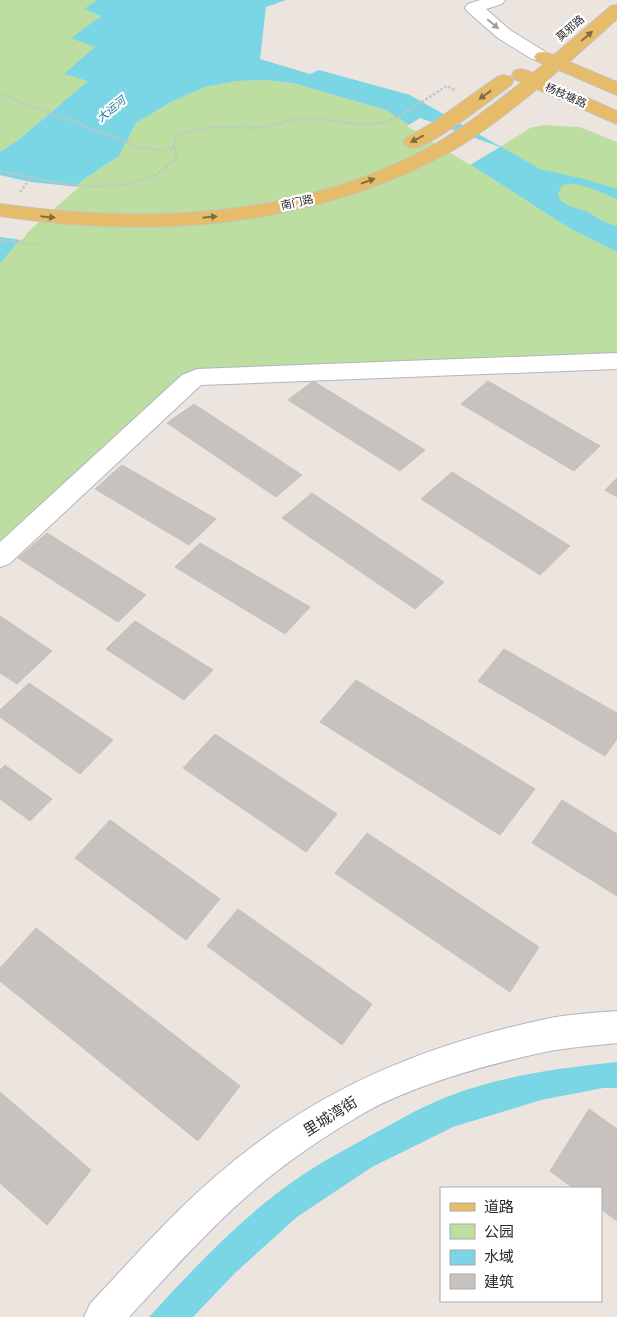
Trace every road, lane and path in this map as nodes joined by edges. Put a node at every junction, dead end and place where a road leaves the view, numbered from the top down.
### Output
1 (496, 0) edge
2 (617, 10) edge
3 (545, 49) junction
4 (557, 62) junction
5 (515, 73) junction
6 (534, 81) junction
7 (617, 88) edge
8 (0, 94) edge
9 (426, 99) dead end
10 (617, 118) edge
11 (175, 145) junction
12 (0, 171) edge
13 (32, 176) junction
14 (9, 193) edge
15 (0, 210) edge
16 (0, 240) edge
17 (38, 245) dead end
18 (617, 361) edge
19 (0, 557) edge
20 (617, 1027) edge
21 (103, 1317) edge

1 -> 3 street
4 -> 2 main road, 莫邪路
3 - 4 main road
3 - 5 main road, 南门路
4 - 6 main road, 南门路
4 - 7 main road
5 - 6 main road, 杨枝塘路
5 -> 14 main road, 南门路
6 - 10 main road, 杨枝塘路
15 -> 6 main road, 南门路
8 - 11 path
9 - 11 path
11 - 13 path
12 - 13 path
13 - 14 path
16 - 17 path
18 - 19 street
20 - 21 street, 里城湾街

